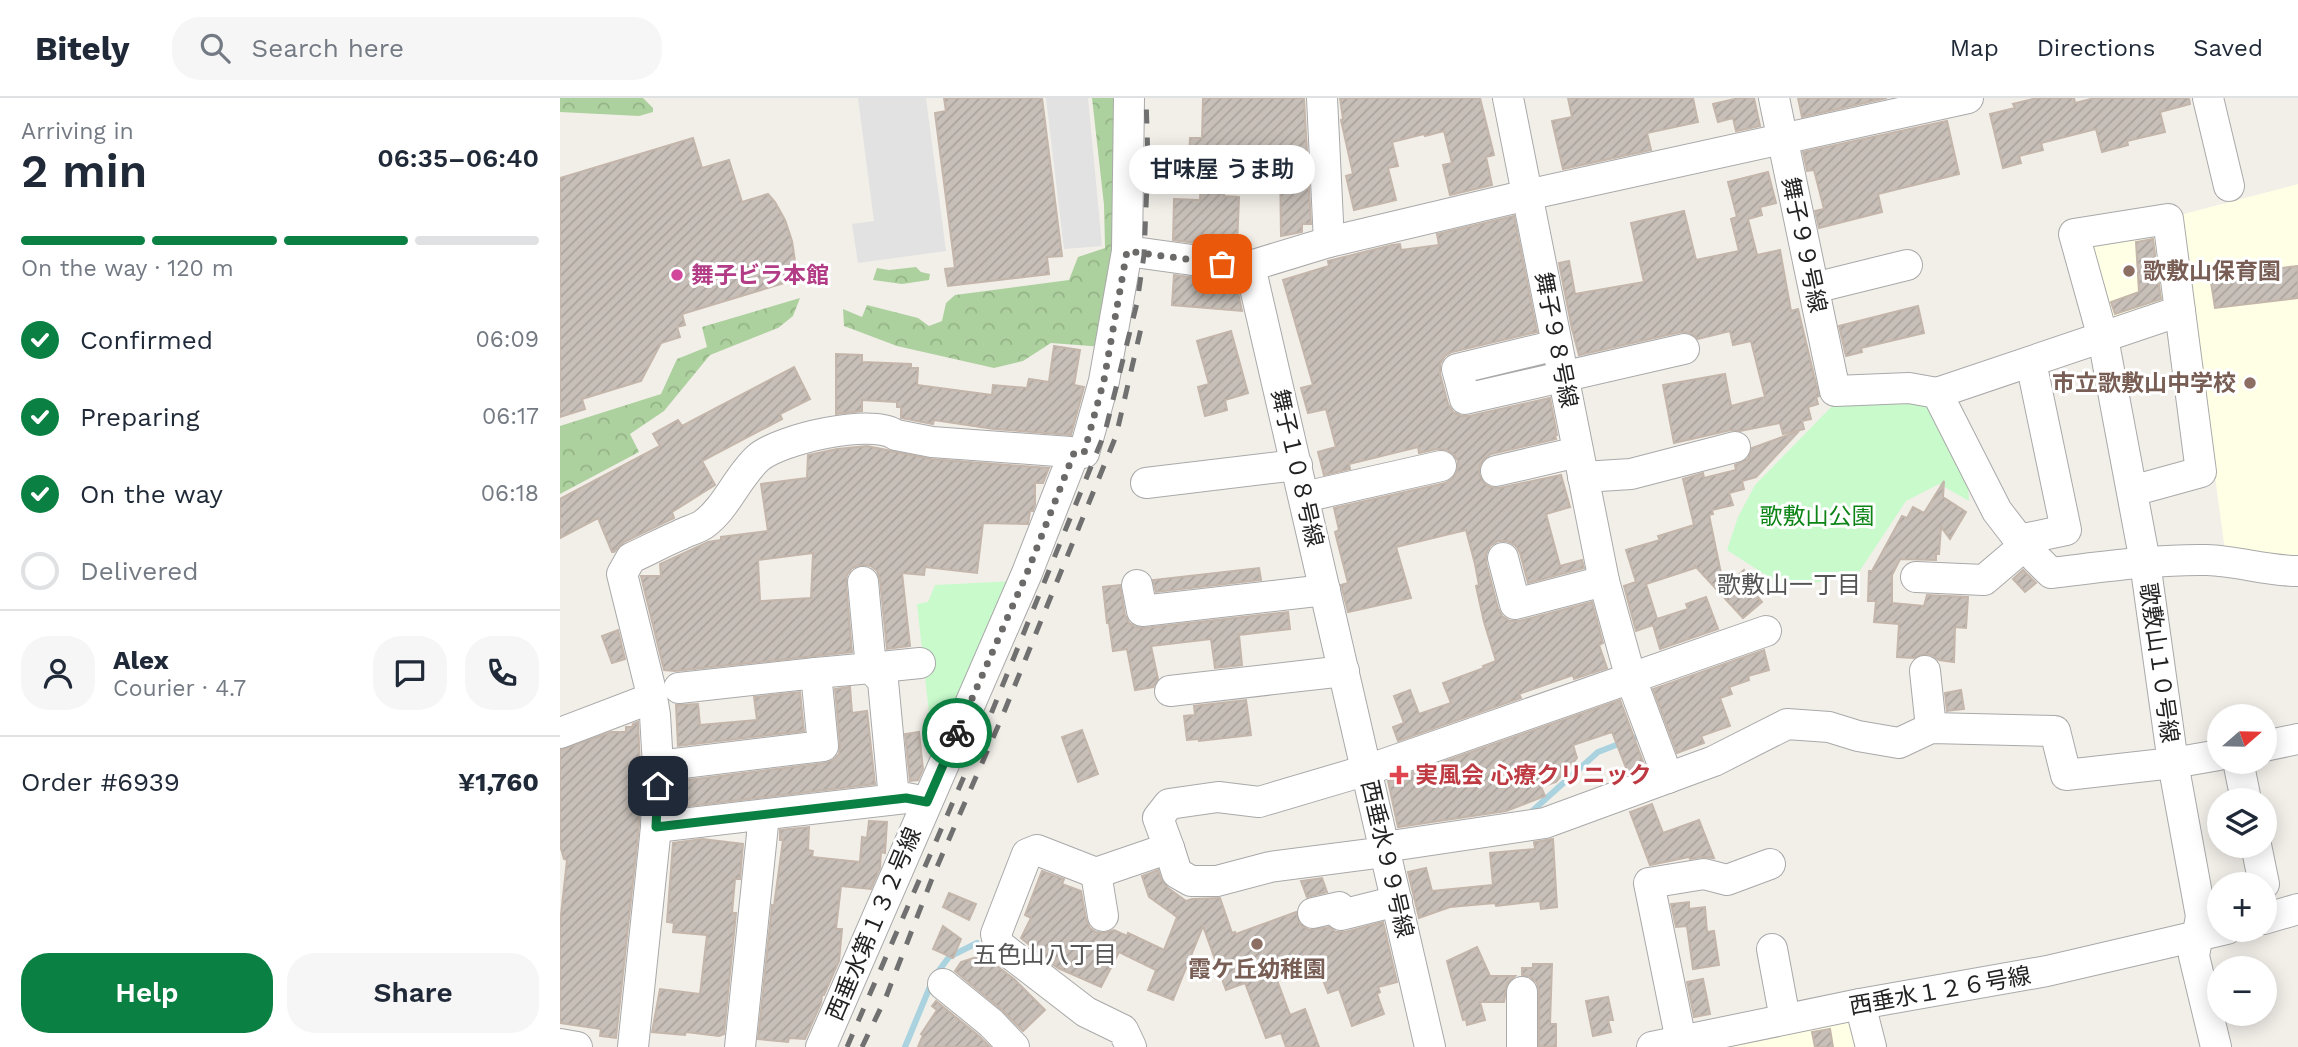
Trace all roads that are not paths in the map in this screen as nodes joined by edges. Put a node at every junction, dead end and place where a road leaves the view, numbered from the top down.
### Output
1 (1129, 98) edge
2 (1322, 98) edge
3 (1508, 98) edge
4 (1774, 98) edge
5 (1968, 98) edge
6 (2208, 98) edge
7 (1782, 140) junction
8 (2229, 186) dead end
9 (1527, 195) junction
10 (1329, 242) junction
11 (1127, 251) junction
12 (1250, 265) junction
13 (1907, 265) dead end
14 (1814, 288) junction
15 (2180, 311) junction
16 (2103, 338) junction
17 (1557, 345) junction
18 (1684, 349) dead end
19 (2031, 362) junction
20 (1563, 376) junction
21 (1937, 393) junction
22 (1735, 447) dead end
23 (1074, 453) junction
24 (1580, 465) junction
25 (1297, 466) junction
26 (1441, 466) dead end
27 (1496, 471) dead end
28 (1146, 483) dead end
29 (2132, 491) junction
30 (1304, 497) junction
31 (2021, 543) junction
32 (1503, 558) dead end
33 (2145, 562) junction
34 (2298, 571) edge
35 (1916, 576) dead end
36 (1604, 581) junction
37 (863, 582) dead end
38 (1137, 585) dead end
39 (1325, 590) junction
40 (1766, 631) dead end
41 (919, 663) dead end
42 (871, 668) junction
43 (1344, 671) junction
44 (1925, 671) dead end
45 (816, 673) junction
46 (1631, 679) junction
47 (1170, 691) dead end
48 (660, 692) junction
49 (1931, 728) junction
50 (560, 733) edge
51 (2298, 739) edge
52 (2277, 743) edge
53 (2207, 757) edge
54 (2173, 763) junction
55 (658, 766) junction
56 (1367, 770) junction
57 (1668, 778) junction
58 (894, 799) junction
59 (927, 802) junction
60 (764, 815) junction
61 (656, 827) junction
62 (1169, 848) junction
63 (1385, 849) junction
64 (1770, 864) dead end
65 (1097, 873) junction
66 (1397, 901) junction
67 (1313, 913) dead end
68 (1103, 916) dead end
69 (2207, 934) edge
70 (2197, 937) junction
71 (1772, 949) dead end
72 (943, 984) dead end
73 (1860, 1004) junction
74 (1785, 1019) junction
75 (1681, 1041) junction
76 (560, 1044) edge
77 (577, 1047) edge
78 (633, 1047) edge
79 (740, 1047) edge
80 (821, 1047) edge
81 (1014, 1047) edge
82 (1130, 1047) edge
83 (1430, 1047) edge
84 (1652, 1047) edge
85 (1871, 1047) edge
86 (2216, 1047) edge

1 - 11 street
2 - 10 street
3 - 9 street, 舞子９８号線
4 - 7 street, 舞子９９号線
5 - 7 street
6 - 8 street
7 - 9 street
7 - 14 street, 舞子９９号線
9 - 10 street
9 - 17 street, 舞子９８号線
10 - 12 street
11 - 12 street
11 - 23 street, 西垂水第１３２号線
12 - 25 street, 舞子１０８号線
13 - 14 street
14 - 21 street, 舞子９９号線
15 - 16 street
15 - 16 street, 歌敷山１０号線
15 - 29 street
16 - 19 street
16 - 29 street, 歌敷山１０号線
17 - 20 street, 舞子９８号線
17 - 20 street
18 - 20 street
19 - 21 street
19 - 31 street
20 - 24 street, 舞子９８号線
21 - 31 street
22 - 24 street
23 - 48 street
23 - 59 street, 西垂水第１３２号線
24 - 27 street
24 - 36 street, 舞子９８号線
25 - 28 street
25 - 30 street, 舞子１０８号線
26 - 30 street
29 - 33 street, 歌敷山１０号線
30 - 39 street, 舞子１０８号線
31 - 33 street
31 - 35 street
32 - 36 street
33 - 34 street
33 - 54 street, 歌敷山１０号線
36 - 46 street, 舞子９８号線
37 - 42 street
38 - 39 street
39 - 43 street, 舞子１０８号線
40 - 46 street
41 - 42 street
42 - 45 street
42 - 58 street
43 - 47 street
43 - 56 street, 西垂水９９号線
44 - 49 street
45 - 48 street
45 - 55 street
46 - 56 street
46 - 57 street, 舞子９８号線
48 - 50 street
48 - 55 street
49 - 54 street
49 - 57 street
51 - 52 street
53 - 54 street
54 - 70 street, 歌敷山１０号線
55 - 61 street
56 - 62 street
56 - 63 street, 西垂水９９号線
57 - 63 street
58 - 59 street
58 - 60 street
59 - 80 street, 西垂水第１３２号線
60 - 61 street
60 - 79 street
61 - 78 street
62 - 63 street
62 - 65 street
63 - 66 street, 西垂水９９号線
64 - 75 street
65 - 68 street
65 - 82 street
66 - 67 street
66 - 83 street, 西垂水９９号線
69 - 70 street, 西垂水１２６号線
70 - 73 street, 西垂水１２６号線
70 - 86 street, 歌敷山１０号線
71 - 74 street
72 - 81 street
73 - 74 street, 西垂水１２６号線
73 - 85 street
74 - 75 street, 西垂水１２６号線
75 - 84 street, 西垂水１２６号線
76 - 77 street

